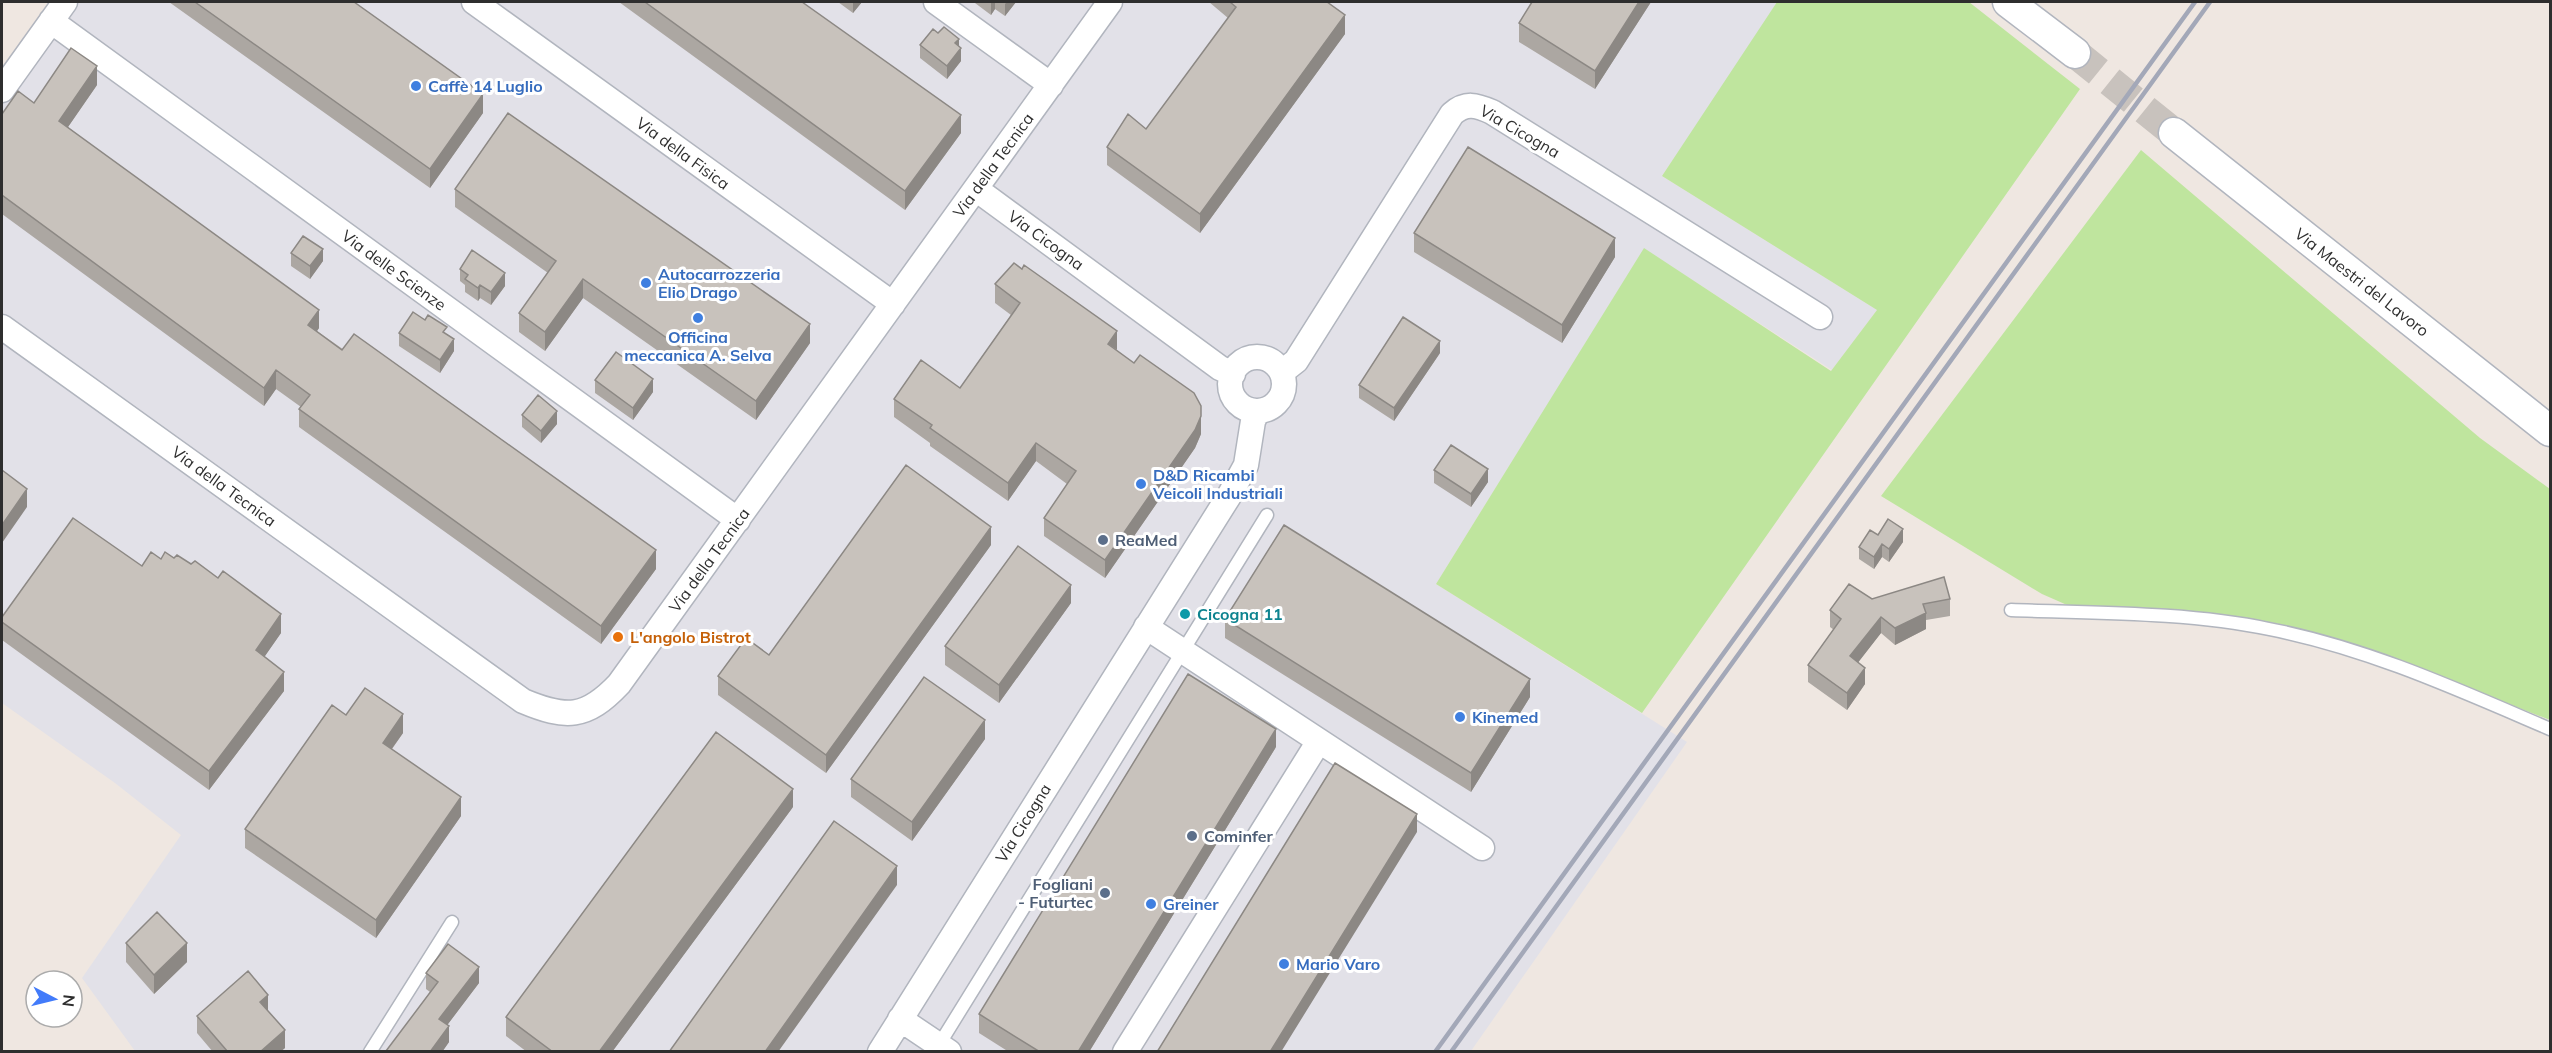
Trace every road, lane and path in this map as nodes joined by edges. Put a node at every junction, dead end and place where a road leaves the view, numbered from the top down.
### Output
1 (474, 2) edge
2 (936, 2) edge
3 (1110, 2) edge
4 (2008, 2) edge
5 (58, 11) edge
6 (2075, 53) tunnel mouth
7 (1052, 85) junction
8 (2, 90) edge
9 (2174, 133) tunnel mouth
10 (976, 189) junction
11 (892, 304) junction
12 (1820, 316) dead end
13 (2, 327) edge
14 (1282, 372) junction
15 (1233, 374) junction
16 (1258, 411) junction
17 (2550, 431) edge
18 (1267, 515) dead end
19 (738, 520) junction
20 (2011, 610) dead end
21 (1146, 627) junction
22 (1183, 651) junction
23 (2550, 729) edge
24 (1319, 741) junction
25 (1482, 848) dead end
26 (452, 922) dead end
27 (900, 1019) junction
28 (941, 1049) edge
29 (370, 1052) edge
30 (880, 1052) edge
31 (1125, 1052) edge

1 - 11 street, Via della Fisica
2 - 7 street
3 - 7 street, Via della Tecnica
4 - 6 street
5 - 8 street
5 - 19 street, Via delle Scienze
7 - 10 street, Via della Tecnica
9 - 17 street, Via Maestri del Lavoro
10 - 11 street, Via della Tecnica
10 - 15 street, Via Cicogna
11 - 19 street, Via della Tecnica
12 - 14 street, Via Cicogna
13 - 19 street, Via della Tecnica
14 - 15 street
14 - 16 street
15 - 16 street
16 - 21 street, Via Cicogna
18 - 22 lane
20 - 23 lane
21 - 22 street
21 - 27 street, Via Cicogna
22 - 24 street
22 - 28 lane
24 - 25 street
24 - 31 street
26 - 29 lane
27 - 28 street
27 - 30 street, Via Cicogna

